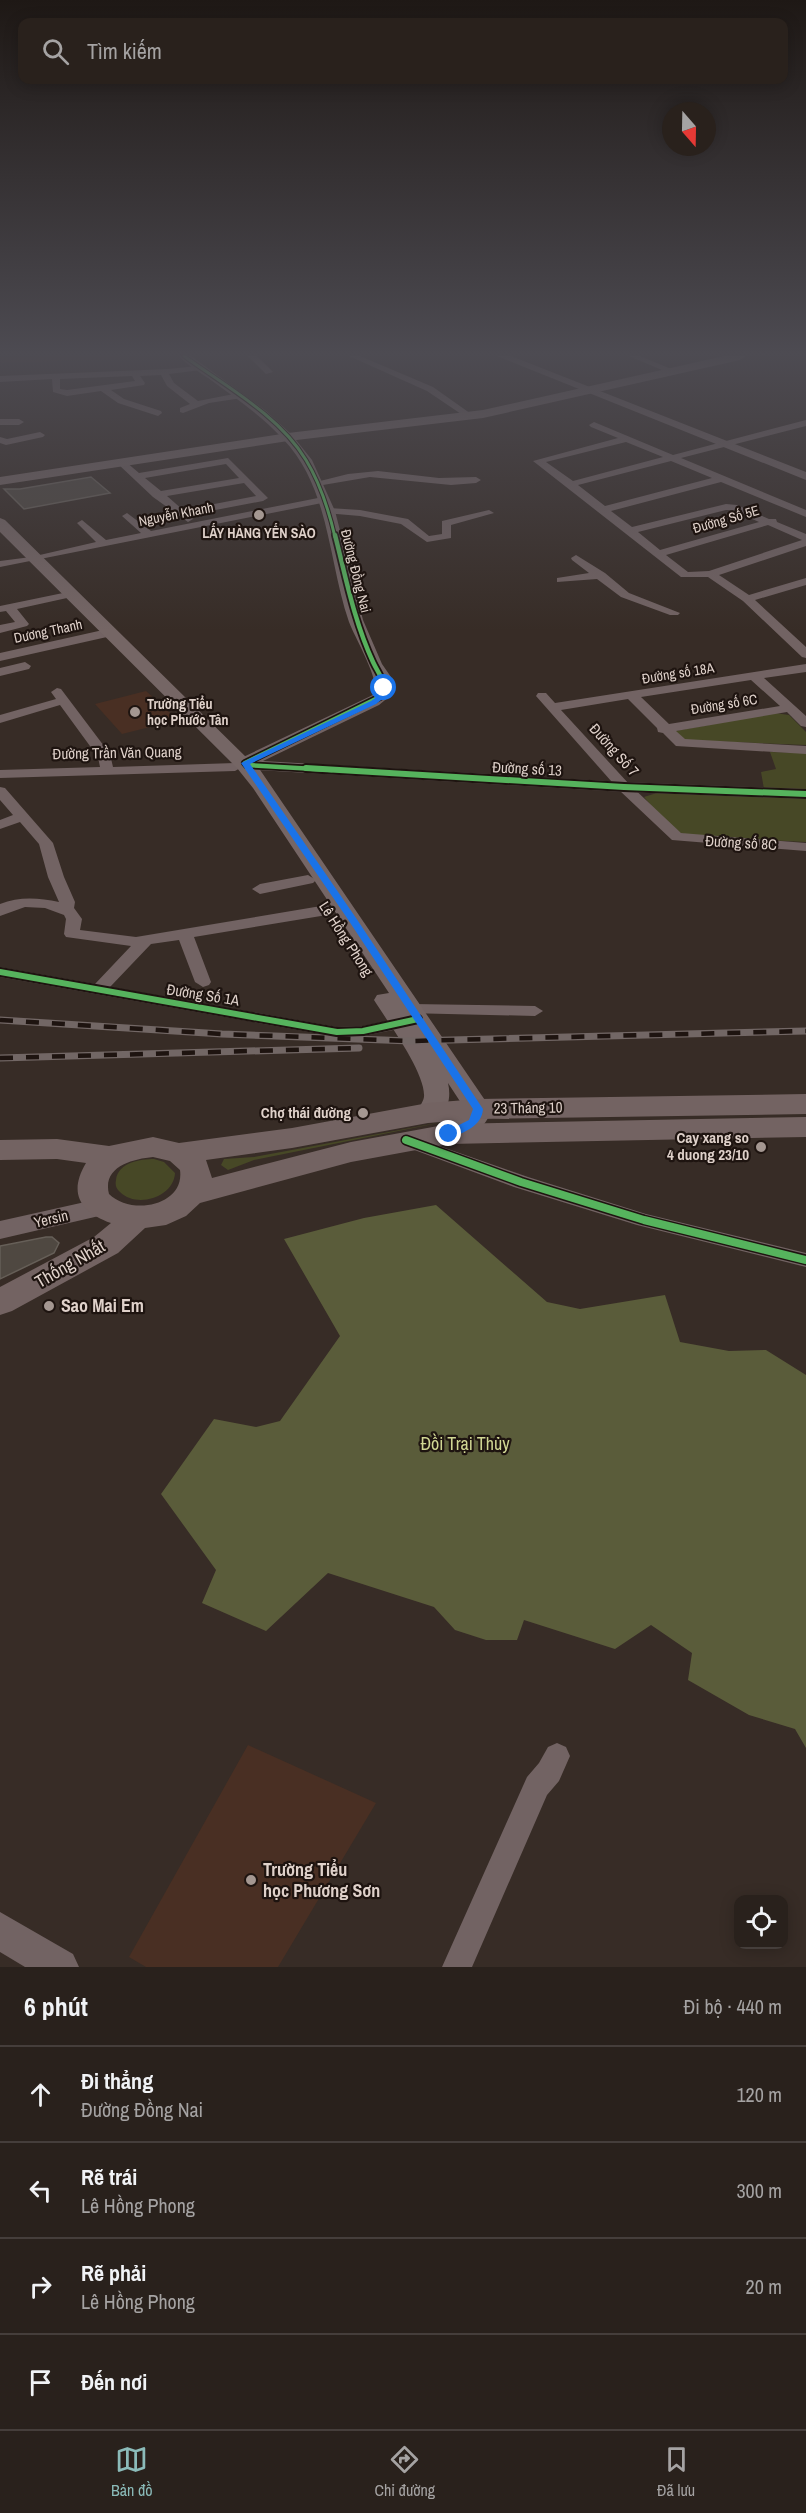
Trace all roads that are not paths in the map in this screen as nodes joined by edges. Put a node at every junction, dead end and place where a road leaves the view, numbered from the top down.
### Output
1 (220, 448) edge
2 (296, 448) edge
3 (591, 448) edge
4 (647, 448) edge
5 (709, 448) edge
6 (734, 448) edge
7 (175, 455) junction
8 (670, 458) junction
9 (123, 464) junction
10 (191, 467) junction
11 (466, 472) dead end
12 (136, 476) junction
13 (806, 476) edge
14 (720, 479) junction
15 (420, 480) junction
16 (476, 480) dead end
17 (0, 481) edge
18 (317, 483) junction
19 (249, 484) junction
20 (571, 484) junction
21 (210, 486) junction
22 (157, 495) junction
23 (168, 503) junction
24 (326, 506) junction
25 (602, 510) junction
26 (181, 513) junction
27 (489, 513) dead end
28 (804, 513) edge
29 (127, 516) dead end
30 (769, 522) junction
31 (0, 523) edge
32 (82, 523) dead end
33 (195, 526) junction
34 (629, 531) junction
35 (0, 533) edge
36 (149, 535) junction
37 (806, 540) edge
38 (104, 544) junction
39 (657, 554) junction
40 (31, 558) junction
41 (576, 558) dead end
42 (0, 564) edge
43 (710, 574) junction
44 (601, 575) junction
45 (561, 580) dead end
46 (806, 581) edge
47 (63, 596) junction
48 (747, 599) junction
49 (4, 608) edge
50 (674, 613) dead end
51 (0, 629) edge
52 (107, 633) junction
53 (806, 633) edge
54 (792, 641) junction
55 (806, 654) edge
56 (6, 655) edge
57 (806, 668) edge
58 (0, 672) edge
59 (754, 676) junction
60 (631, 695) junction
61 (542, 696) dead end
62 (554, 708) junction
63 (790, 708) junction
64 (0, 719) edge
65 (806, 723) edge
66 (663, 729) junction
67 (806, 750) edge
68 (241, 766) junction
69 (107, 770) junction
70 (0, 774) edge
71 (624, 787) junction
72 (0, 792) edge
73 (806, 794) edge
74 (12, 812) edge
75 (0, 825) edge
76 (677, 837) joint
77 (806, 847) edge
78 (308, 880) junction
79 (260, 889) dead end
80 (66, 909) junction
81 (327, 910) junction
82 (0, 911) edge
83 (185, 934) junction
84 (146, 940) junction
85 (0, 972) edge
86 (203, 982) dead end
87 (99, 989) junction
88 (535, 1011) dead end
89 (410, 1017) junction
90 (806, 1104) edge
91 (478, 1109) junction
92 (428, 1113) junction
93 (806, 1127) edge
94 (449, 1134) junction
95 (406, 1140) junction
96 (0, 1150) edge
97 (181, 1153) junction
98 (111, 1157) junction
99 (191, 1196) junction
100 (103, 1208) junction
101 (136, 1218) junction
102 (0, 1230) edge
103 (806, 1260) edge
104 (0, 1302) edge
105 (557, 1756) dead end
106 (0, 1931) edge
107 (51, 1964) edge
108 (457, 1967) edge

1 - 7 main road
2 - 18 street, Đường Đồng Nai
3 - 20 street
4 - 8 street
5 - 8 street
6 - 13 street
7 - 9 main road
7 - 10 street
8 - 14 street
8 - 20 street
9 - 12 street
9 - 17 main road
10 - 12 street
10 - 19 street
10 - 21 street
11 - 15 street
12 - 22 street
14 - 25 street
14 - 28 street
15 - 16 street
15 - 18 street
18 - 24 street, Đường Đồng Nai
19 - 21 street
19 - 23 street
19 - 26 street
20 - 25 street
21 - 22 street
22 - 23 street
23 - 26 street
24 - 27 street, Nguyễn Khanh
24 - 33 street, Nguyễn Khanh
24 - 68 street, Đường Đồng Nai
25 - 34 street
26 - 33 street
28 - 30 street, Đường Số 5E
29 - 36 street
30 - 34 street
30 - 37 street
30 - 39 street, Đường Số 5E
31 - 40 main road, Lê Hồng Phong
32 - 38 street
33 - 36 street, Nguyễn Khanh
34 - 39 street
35 - 40 main road, Lê Hồng Phong
36 - 38 street, Nguyễn Khanh
37 - 43 street
38 - 40 street, Nguyễn Khanh
39 - 43 street
40 - 42 street, Nguyễn Khanh
40 - 47 main road, Lê Hồng Phong
40 - 52 main road, Lê Hồng Phong
41 - 44 street
43 - 48 street
44 - 45 street
44 - 50 street
46 - 48 street
47 - 49 street
47 - 52 main road, Lê Hồng Phong
48 - 54 street
49 - 51 street
52 - 56 street, Dương Thanh
52 - 68 main road, Lê Hồng Phong
53 - 54 street
54 - 55 street
56 - 58 street
57 - 59 street, Đường số 18A
59 - 60 street, Đường số 18A
59 - 63 street
60 - 62 street, Đường số 18A
60 - 66 street
61 - 62 street, Đường Số 7
62 - 71 street, Đường Số 7
63 - 65 street
63 - 66 street, Đường số 6C
64 - 69 street
66 - 67 street
68 - 69 street, Đường Trần Văn Quang
68 - 71 street, Đường số 13
68 - 78 main road, Lê Hồng Phong
68 - 89 main road, Lê Hồng Phong
69 - 70 street, Đường Trần Văn Quang
71 - 73 street, Đường số 13
71 - 76 street, Đường Số 7
72 - 74 street
74 - 75 street
74 - 80 street
76 - 77 street, Đường số 8C
78 - 79 street
78 - 81 main road, Lê Hồng Phong
80 - 82 street
80 - 84 street
81 - 83 street
81 - 89 main road, Lê Hồng Phong
83 - 84 street
83 - 86 street
84 - 87 street
85 - 87 street, Đường Số 1A
87 - 89 street, Đường Số 1A
88 - 89 street, Đường Số 1A
89 - 91 main road, Lê Hồng Phong
89 - 92 main road, Lê Hồng Phong
90 - 91 main road, 23 Tháng 10
91 - 92 main road, 23 Tháng 10
91 - 94 main road
92 - 97 main road, 23 Tháng 10
93 - 94 main road, 23 Tháng 10
94 - 95 main road, 23 Tháng 10
95 - 99 main road, 23 Tháng 10
95 - 103 street
96 - 98 main road
97 - 98 main road
97 - 99 main road
98 - 100 main road
99 - 101 main road
100 - 101 main road
100 - 102 street, Yersin
101 - 104 main road, Thống Nhất
105 - 108 street
106 - 107 street

